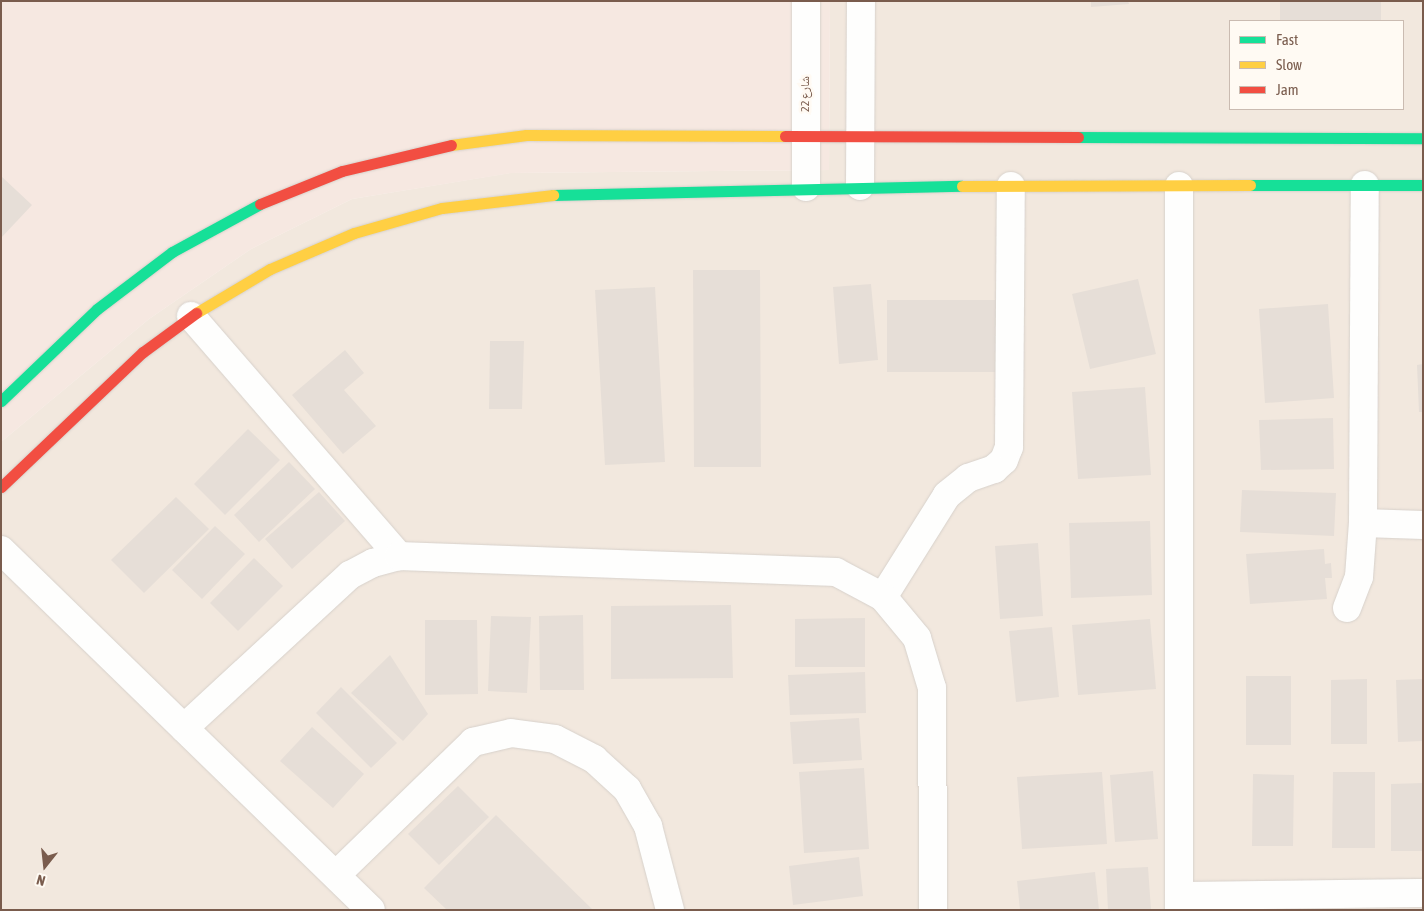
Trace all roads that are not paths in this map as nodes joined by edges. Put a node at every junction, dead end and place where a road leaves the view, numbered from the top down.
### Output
1 (806, 1) edge
2 (861, 1) edge
3 (806, 135) junction
4 (860, 135) junction
5 (1423, 138) edge
6 (1365, 185) junction
7 (1423, 185) edge
8 (860, 186) junction
9 (1010, 186) junction
10 (1179, 186) junction
11 (806, 187) junction
12 (191, 316) junction
13 (1, 401) edge
14 (1, 487) edge
15 (1363, 523) junction
16 (1423, 524) edge
17 (1, 550) edge
18 (399, 556) junction
19 (883, 597) junction
20 (1347, 608) dead end
21 (184, 728) junction
22 (337, 874) junction
23 (1423, 894) edge
24 (1179, 903) edge
25 (362, 907) edge
26 (670, 910) edge
27 (933, 910) edge

1 - 3 street, شارع 22
2 - 4 street
3 - 4 street
3 - 11 street, شارع 22
3 - 13 street
4 - 5 street
4 - 8 street
6 - 7 street
6 - 10 street
6 - 15 street
8 - 9 street
8 - 11 street
9 - 10 street
9 - 19 street
10 - 24 street
11 - 12 street
12 - 14 street
12 - 18 street
15 - 16 street
15 - 20 street
17 - 21 street
18 - 19 street
18 - 21 street
19 - 27 street
21 - 22 street
22 - 25 street
22 - 26 street
23 - 24 street

